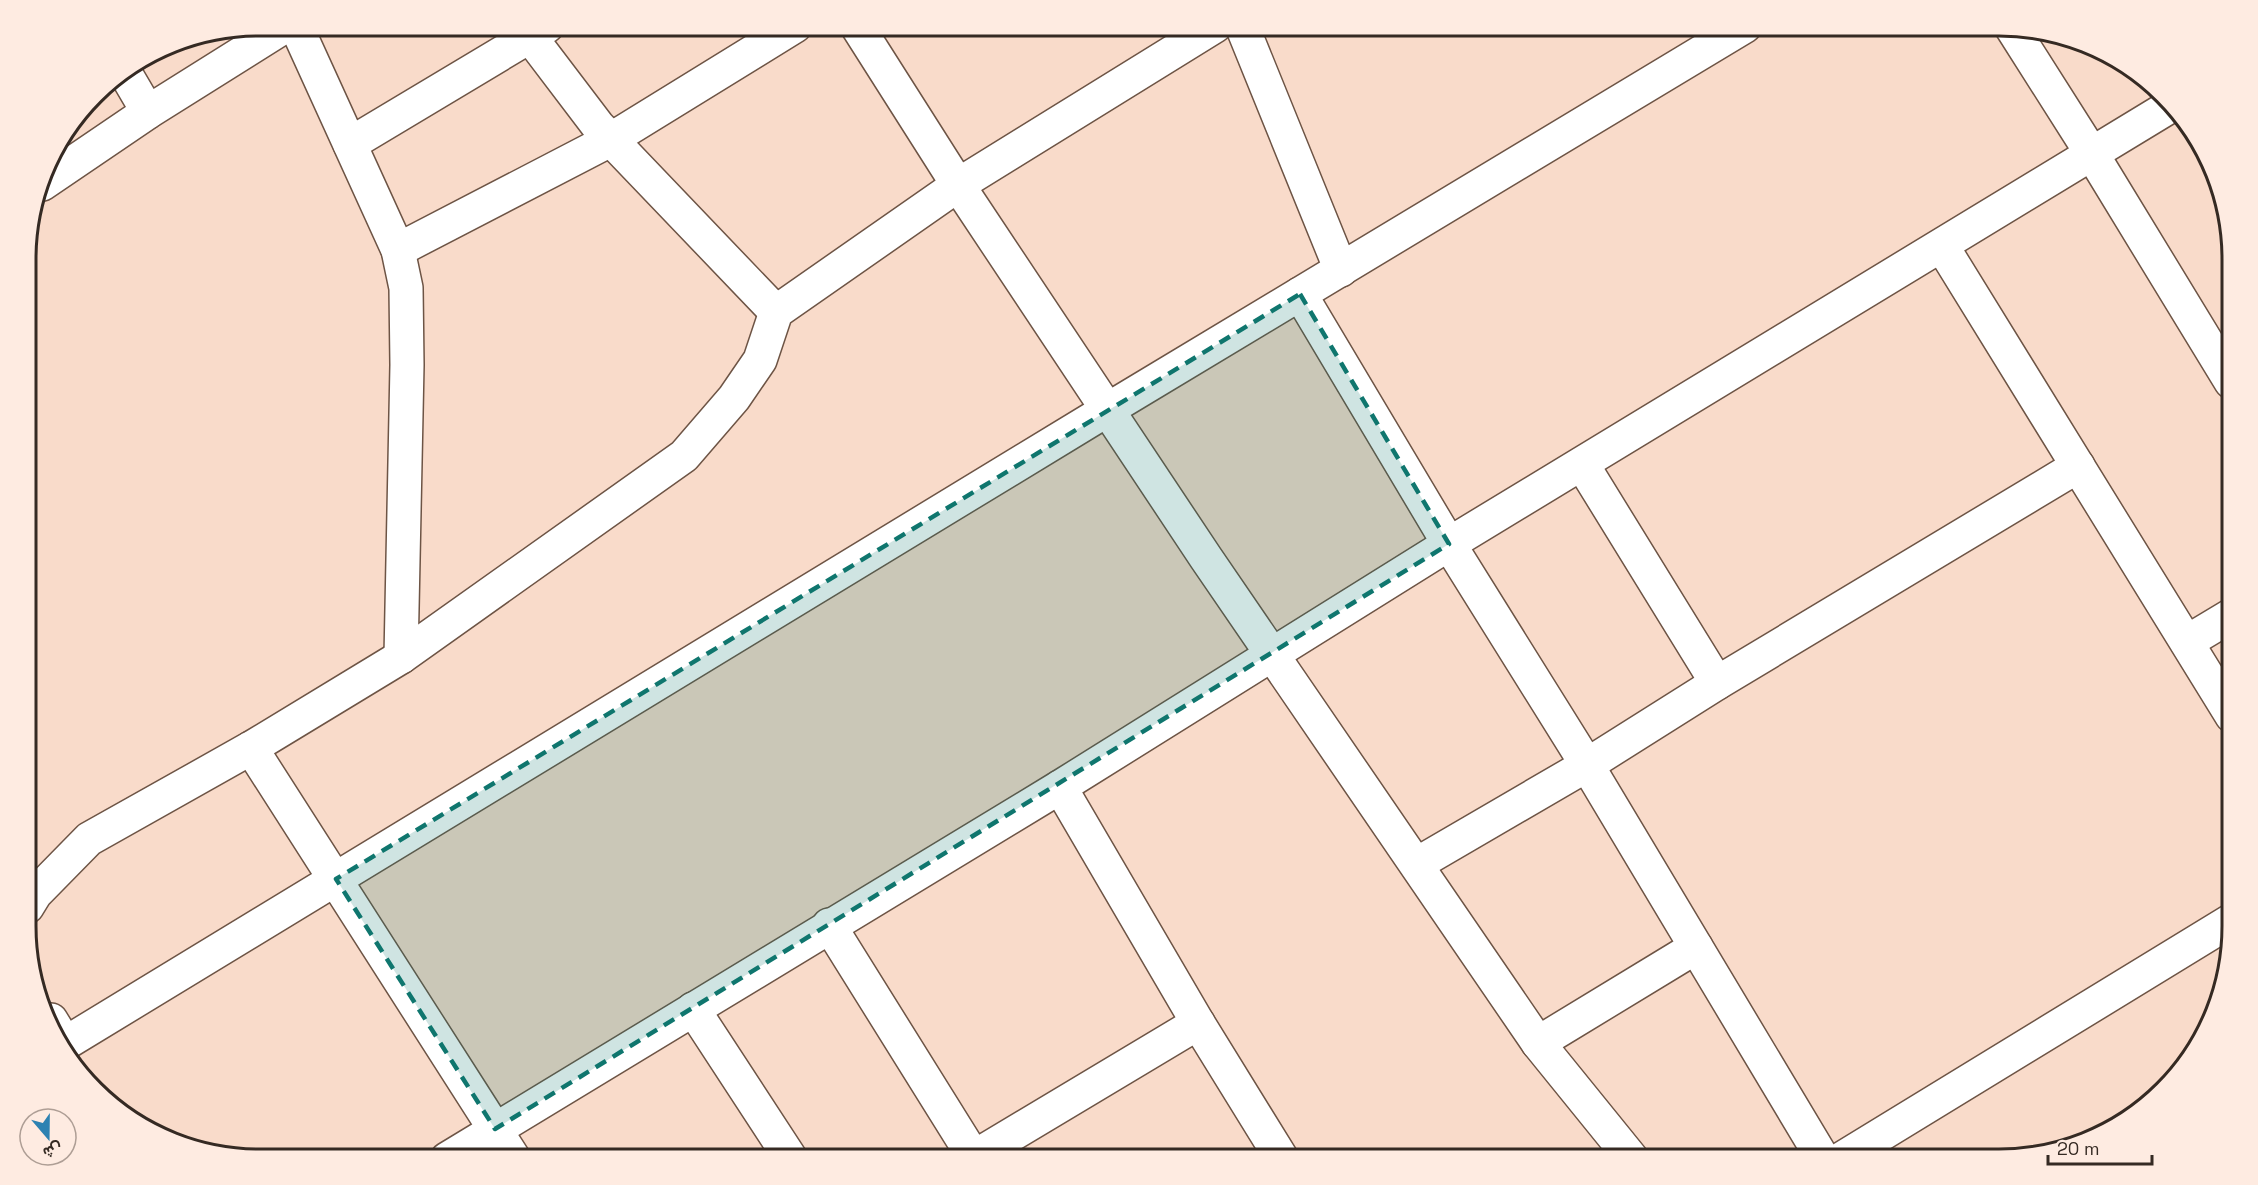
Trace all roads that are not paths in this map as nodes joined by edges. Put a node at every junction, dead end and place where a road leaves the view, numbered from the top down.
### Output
1 (269, 36) edge
2 (301, 36) edge
3 (522, 36) edge
4 (538, 36) edge
5 (779, 36) edge
6 (864, 36) edge
7 (1199, 36) edge
8 (1246, 36) edge
9 (1728, 36) edge
10 (2017, 36) edge
11 (128, 78) edge
12 (2165, 109) edge
13 (148, 112) junction
14 (610, 140) junction
15 (350, 144) junction
16 (2092, 154) junction
17 (51, 178) edge
18 (958, 185) junction
19 (1942, 246) junction
20 (398, 250) junction
21 (1341, 270) junction
22 (1300, 294) junction
23 (776, 312) junction
24 (2222, 365) edge
25 (1107, 410) junction
26 (1582, 464) junction
27 (2078, 466) junction
28 (1449, 544) junction
29 (2222, 621) edge
30 (2187, 642) junction
31 (1272, 654) junction
32 (401, 657) junction
33 (1717, 682) junction
34 (2222, 700) edge
35 (251, 748) junction
36 (1587, 765) junction
37 (1060, 787) junction
38 (1417, 864) junction
39 (336, 879) junction
40 (36, 893) edge
41 (829, 925) junction
42 (2222, 926) edge
43 (1696, 947) junction
44 (693, 1009) junction
45 (1198, 1023) junction
46 (64, 1033) edge
47 (1538, 1043) junction
48 (495, 1129) junction
49 (464, 1149) edge
50 (507, 1149) edge
51 (784, 1149) edge
52 (967, 1149) edge
53 (990, 1149) edge
54 (1276, 1149) edge
55 (1624, 1149) edge
56 (1817, 1149) edge
57 (1857, 1149) edge

1 - 13 street
2 - 15 street
3 - 15 street
4 - 14 street
5 - 14 street
6 - 18 street
7 - 18 street
8 - 21 street
9 - 21 street
10 - 16 street
11 - 13 street
12 - 16 street
13 - 17 street
14 - 20 street
14 - 23 street
15 - 20 street
16 - 19 street
16 - 24 street
18 - 23 street
18 - 25 street
19 - 26 street
19 - 27 street
20 - 32 street
21 - 22 street
22 - 25 street
22 - 28 street
23 - 32 street
25 - 31 street
25 - 39 street
26 - 28 street
26 - 33 street
27 - 30 street
27 - 33 street
28 - 31 street
28 - 36 street
29 - 30 street
30 - 34 street
31 - 37 street
31 - 38 street
32 - 35 street
33 - 36 street
35 - 39 street
35 - 40 street
36 - 38 street
36 - 43 street
37 - 41 street
37 - 45 street
38 - 47 street
39 - 46 street
39 - 48 street
41 - 44 street
41 - 52 street
42 - 57 street
43 - 47 street
43 - 56 street
44 - 48 street
44 - 51 street
45 - 53 street
45 - 54 street
47 - 55 street
48 - 49 street
48 - 50 street

